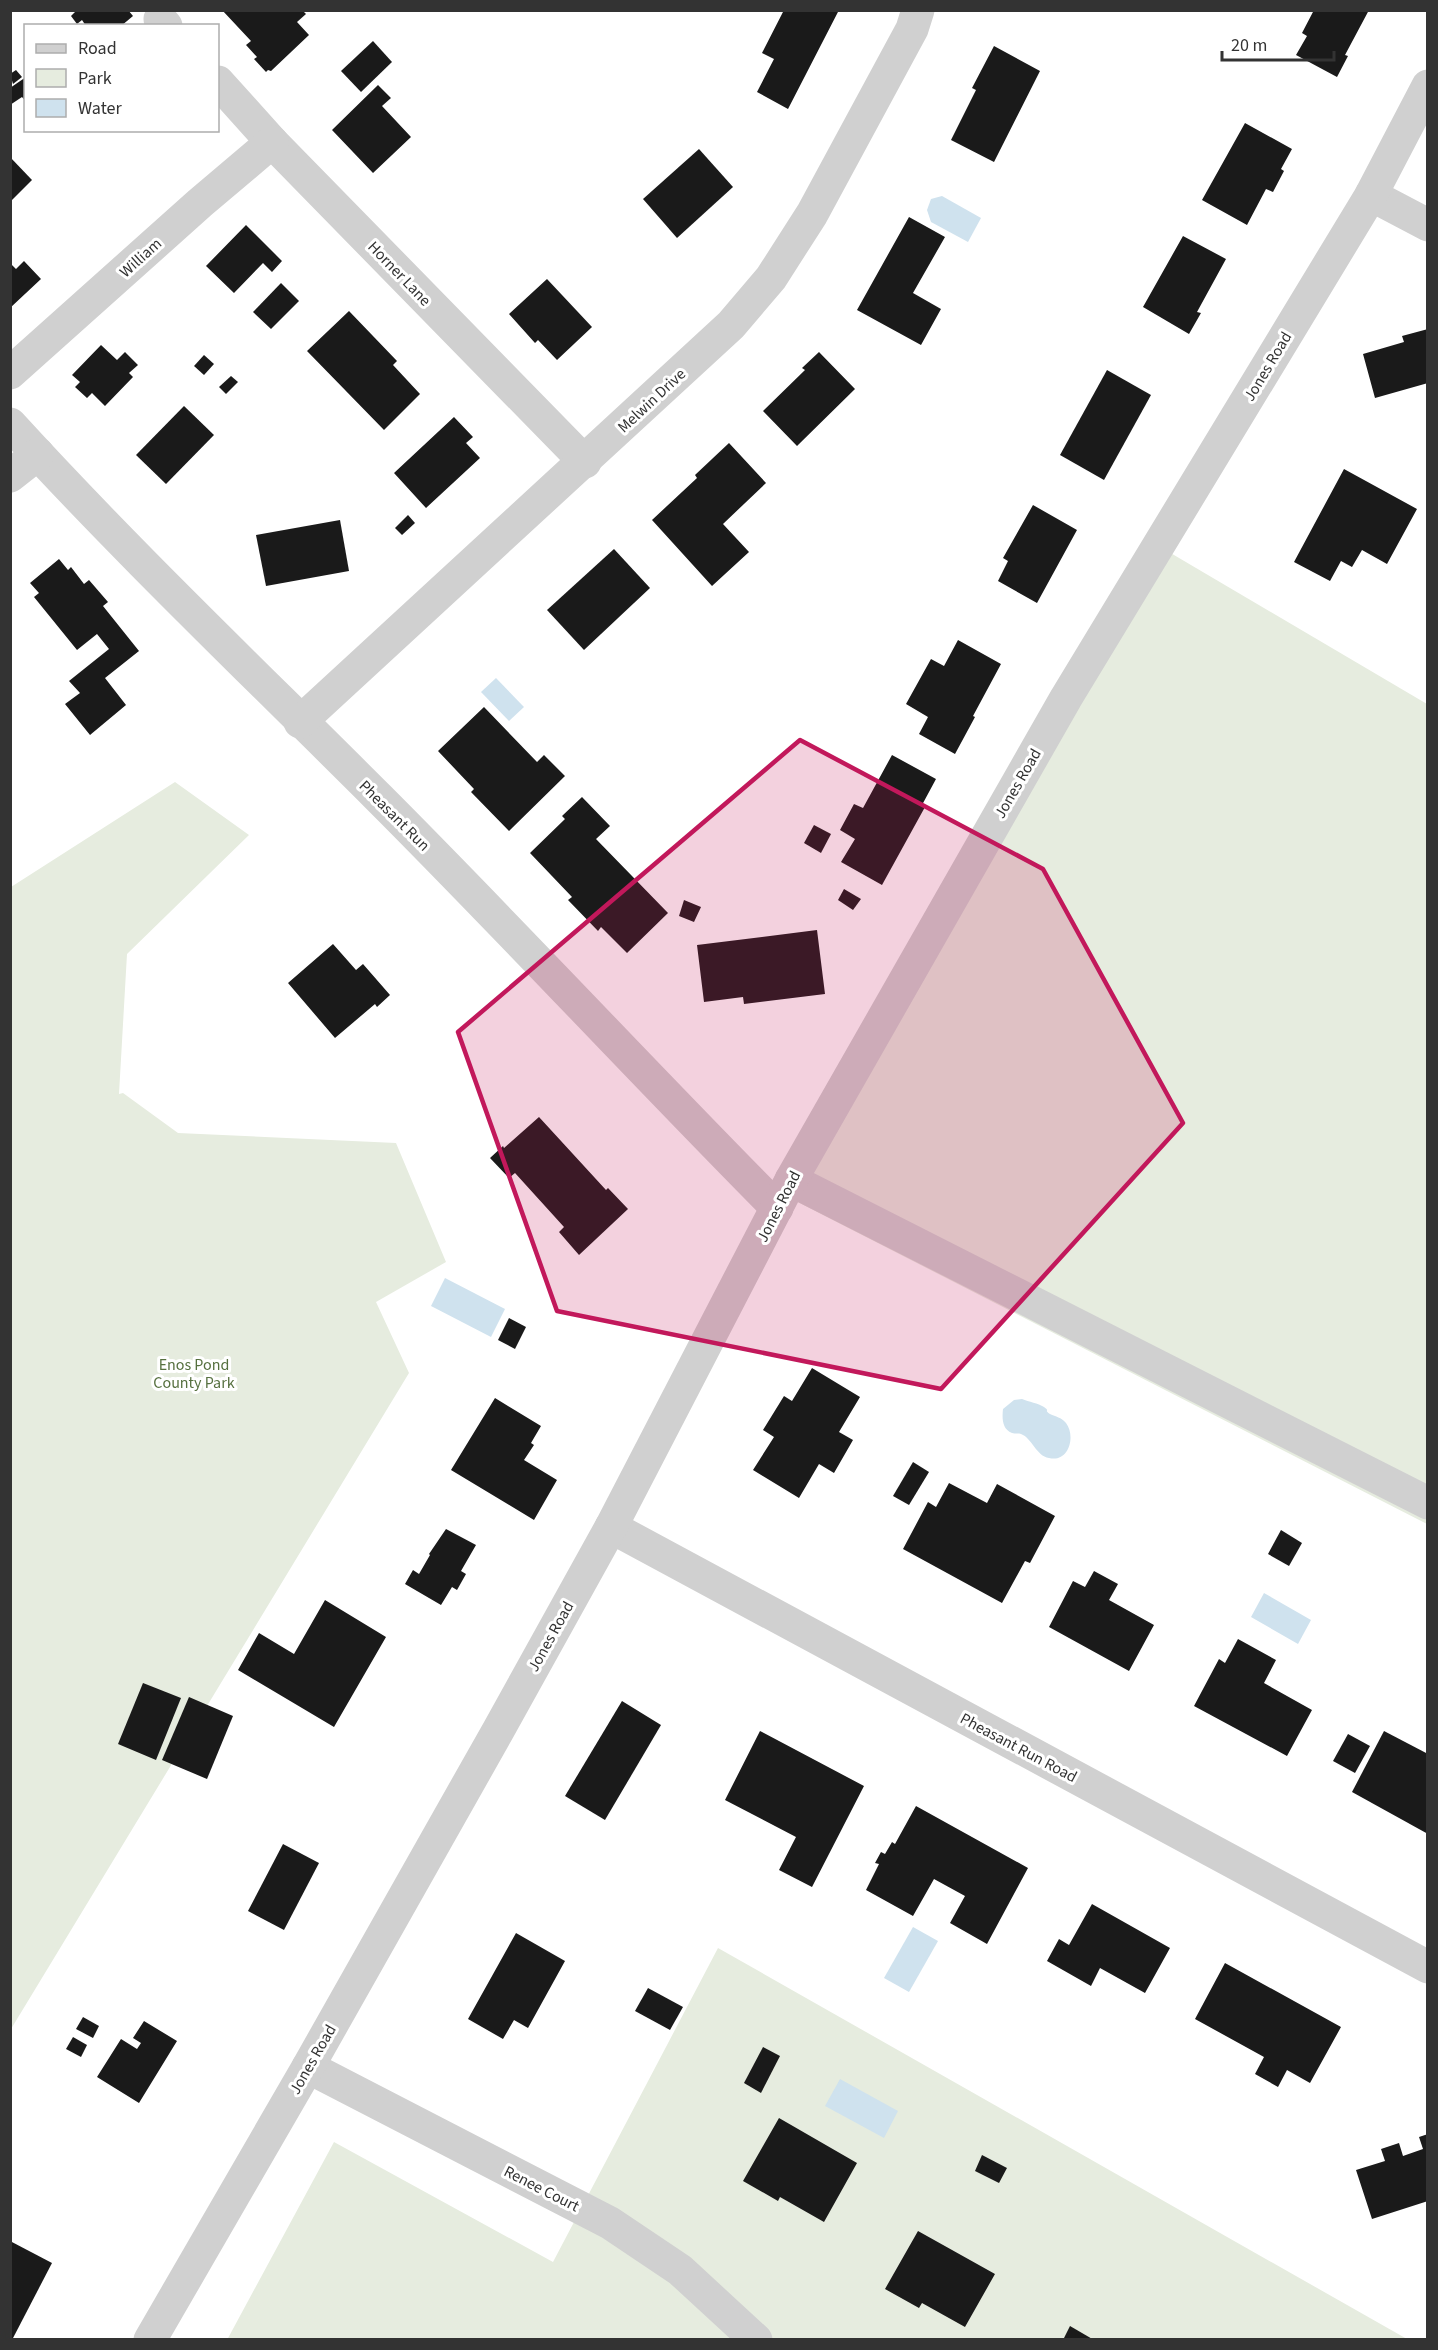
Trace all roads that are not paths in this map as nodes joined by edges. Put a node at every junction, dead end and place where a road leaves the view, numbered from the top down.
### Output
1 (918, 10) edge
2 (219, 83) edge
3 (1428, 86) edge
4 (272, 142) junction
5 (1371, 195) junction
6 (1428, 225) edge
7 (10, 373) edge
8 (10, 424) edge
9 (38, 454) junction
10 (585, 462) junction
11 (10, 476) edge
12 (300, 722) junction
13 (784, 1194) junction
14 (1428, 1503) edge
15 (610, 1527) junction
16 (1428, 1967) edge
17 (308, 2067) junction
18 (150, 2340) edge
19 (756, 2340) edge

1 - 10 street, Melwin Drive
2 - 4 street, Horner Lane
3 - 5 street, Jones Road
4 - 7 street, William
4 - 10 street, Horner Lane
5 - 6 street
5 - 13 street, Jones Road
8 - 9 street, Pheasant Run
9 - 11 street
9 - 12 street, Pheasant Run
10 - 12 street, Melwin Drive
12 - 13 street, Pheasant Run
13 - 14 street, Pheasant Run
13 - 15 street, Jones Road
15 - 16 street, Pheasant Run Road
15 - 17 street, Jones Road
17 - 18 street, Jones Road
17 - 19 street, Renee Court

